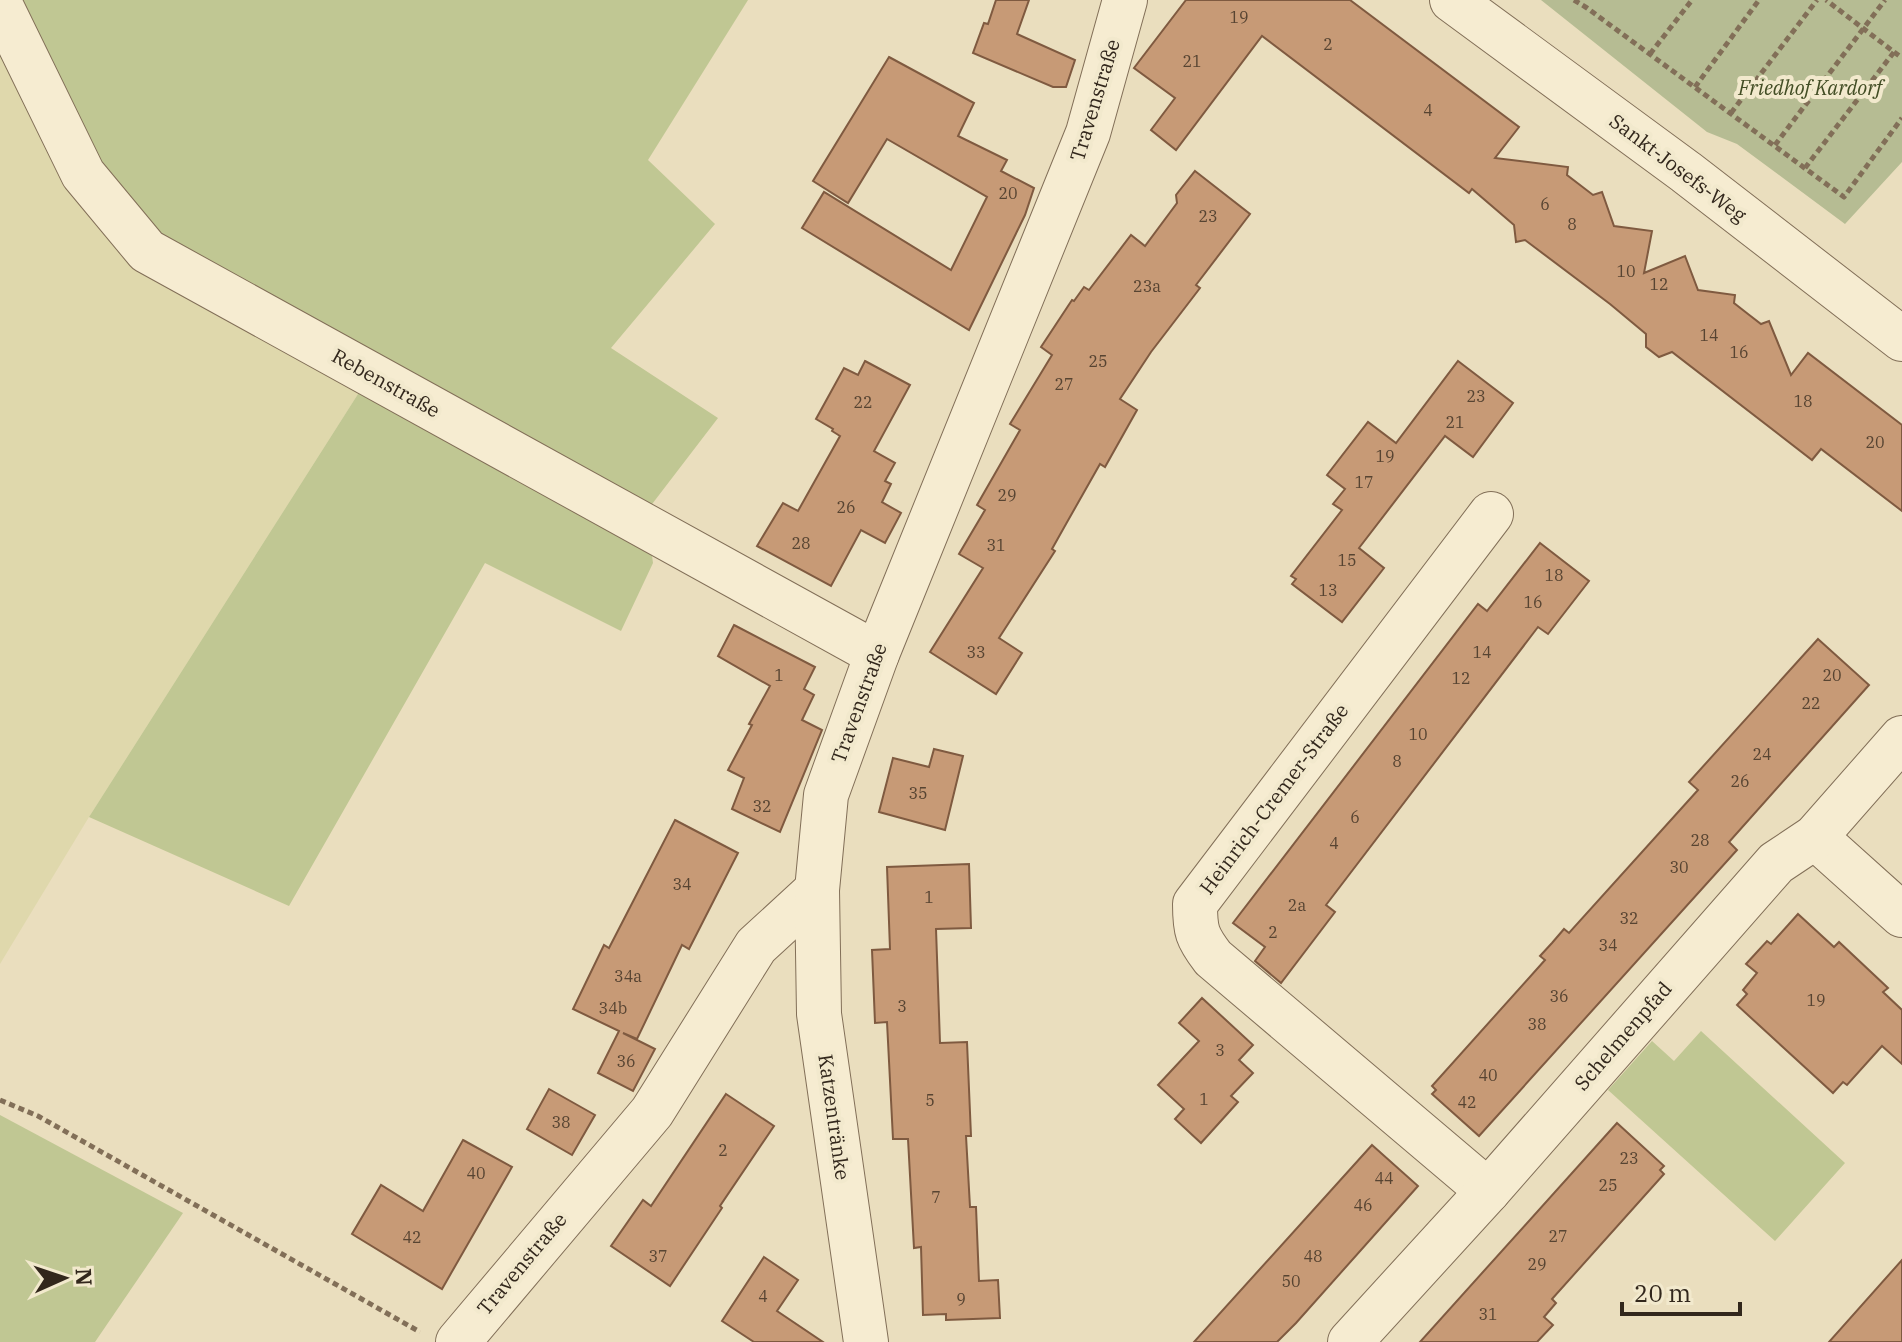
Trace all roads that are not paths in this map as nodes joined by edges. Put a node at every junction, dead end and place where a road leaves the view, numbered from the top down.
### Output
1 (1125, 0) edge
2 (1452, 0) edge
3 (0, 4) edge
4 (1902, 339) edge
5 (1491, 514) dead end
6 (877, 654) junction
7 (1902, 738) edge
8 (1815, 837) junction
9 (817, 890) junction
10 (1902, 915) edge
11 (1488, 1191) junction
12 (451, 1334) edge
13 (866, 1342) edge
14 (1350, 1342) edge

1 - 6 street, Travenstraße
2 - 4 street, Sankt-Josefs-Weg
3 - 6 street, Rebenstraße
5 - 11 street, Heinrich-Cremer-Straße
6 - 9 street, Travenstraße
7 - 8 street, Schelmenpfad
8 - 10 street
8 - 11 street, Schelmenpfad
9 - 12 street, Travenstraße
9 - 13 street, Katzentränke
11 - 14 street, Schelmenpfad

